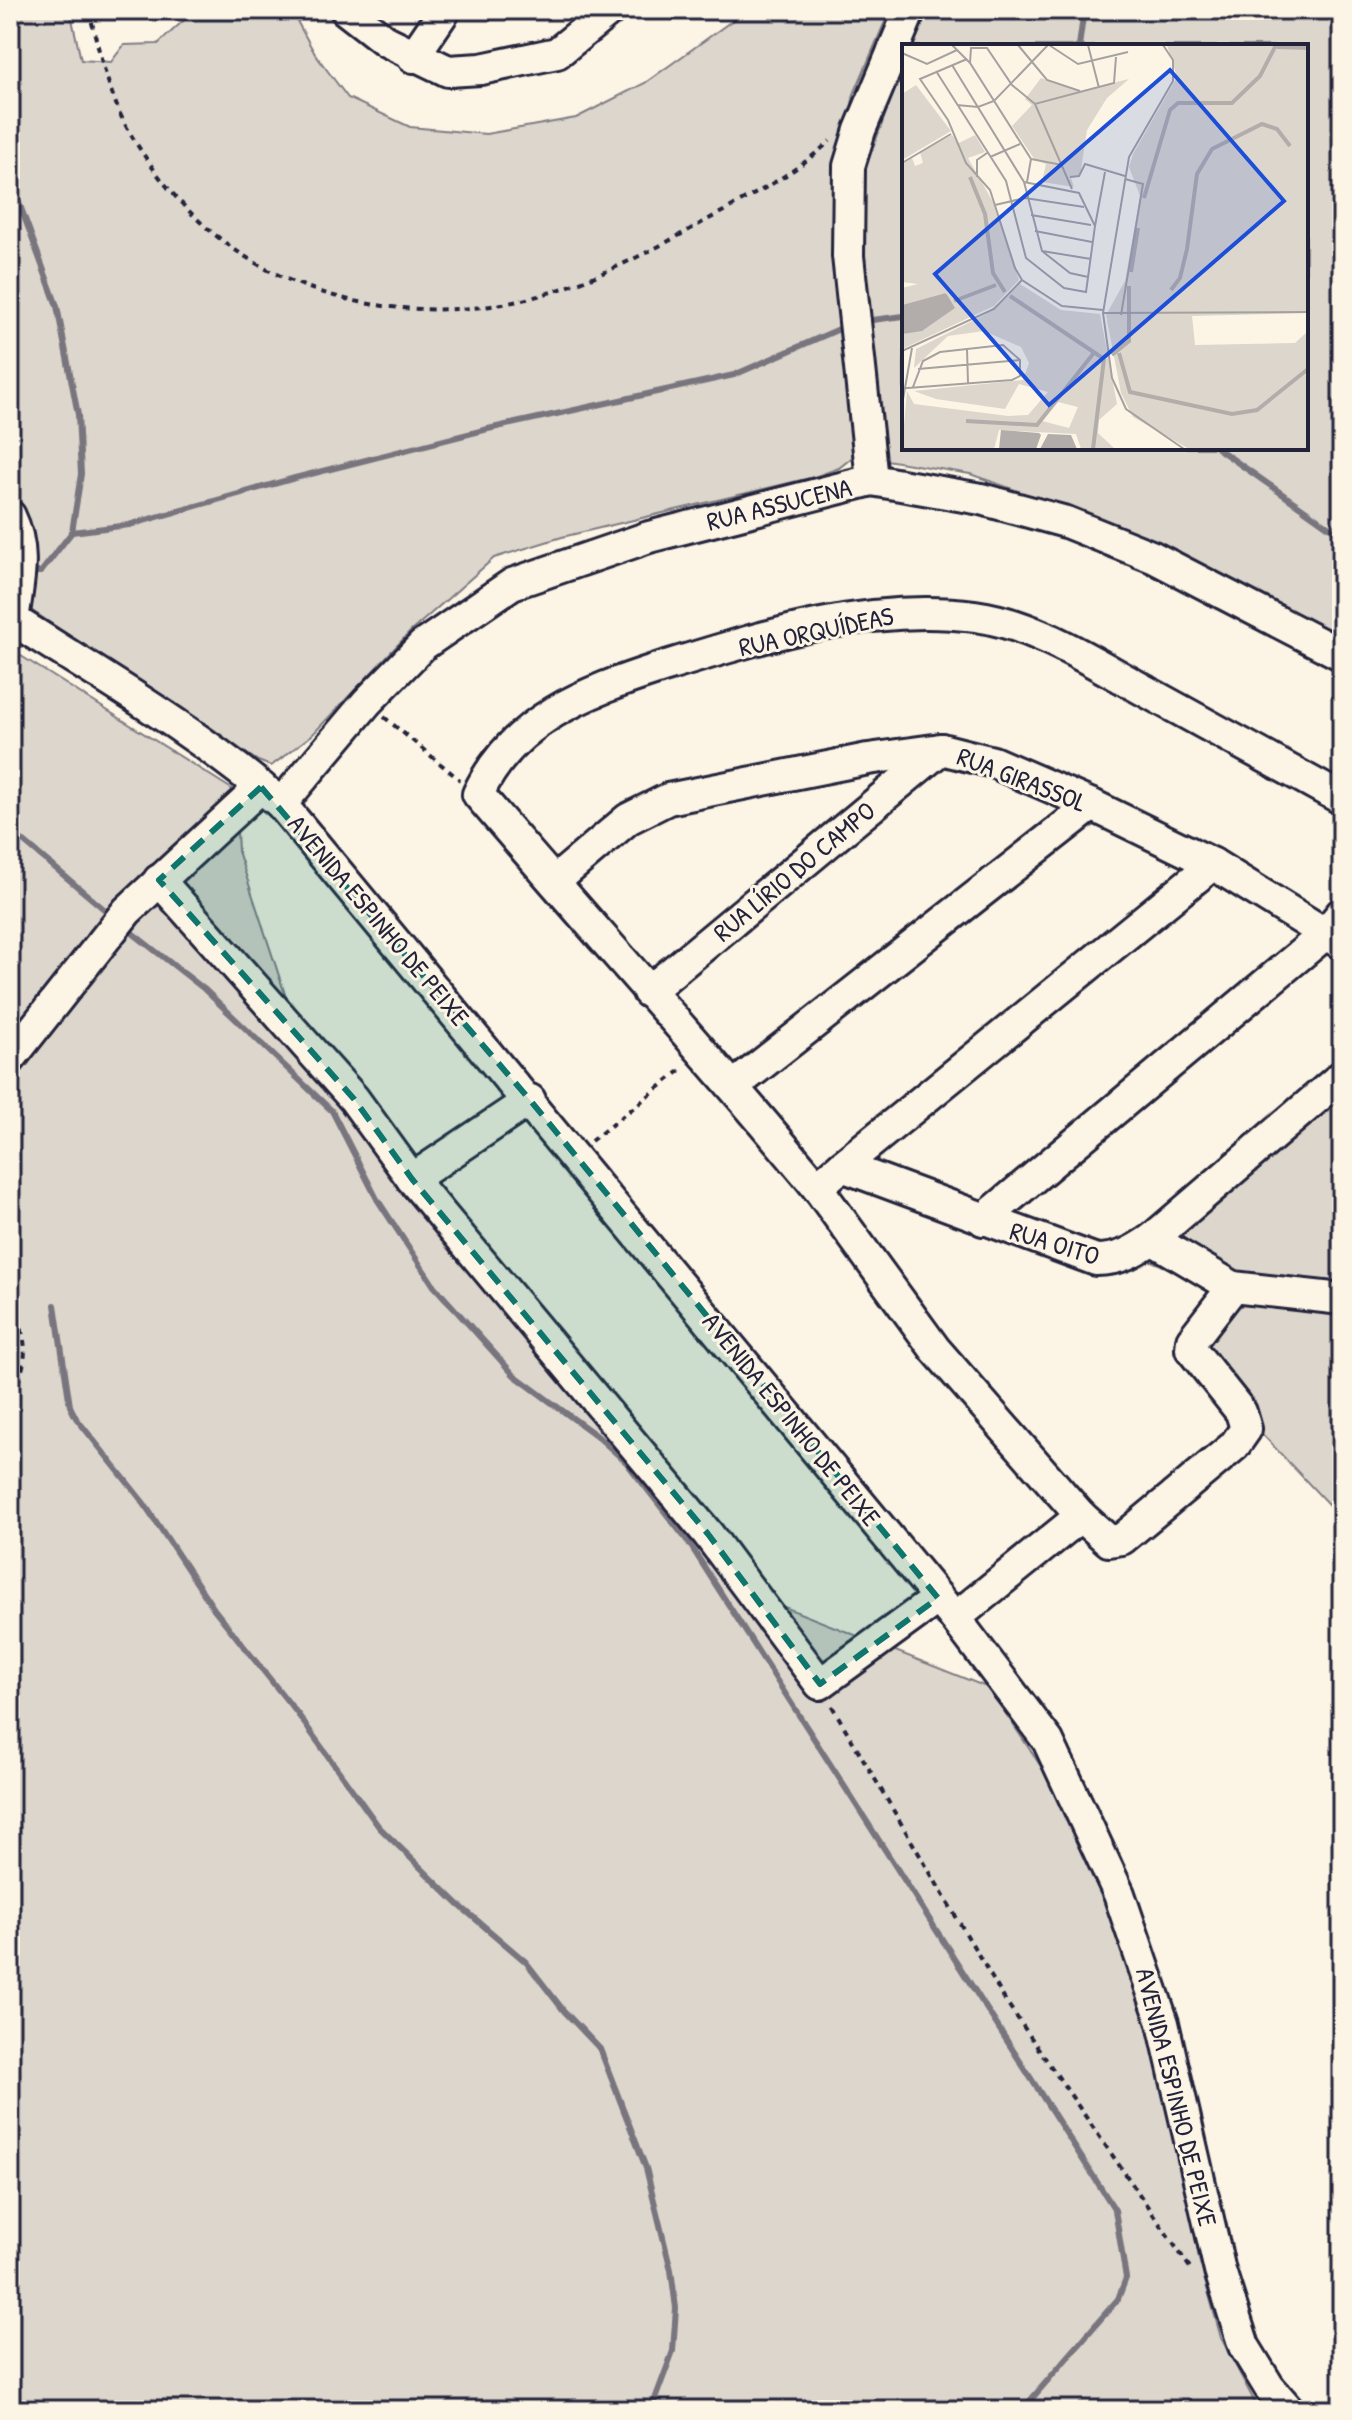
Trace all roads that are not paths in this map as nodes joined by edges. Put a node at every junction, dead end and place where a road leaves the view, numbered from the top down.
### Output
1 (346, 10) edge
2 (445, 10) edge
3 (610, 10) edge
4 (910, 10) edge
5 (413, 57) junction
6 (872, 480) junction
7 (10, 516) edge
8 (11, 619) edge
9 (1342, 655) edge
10 (941, 749) junction
11 (271, 795) junction
12 (1342, 799) edge
13 (1092, 805) junction
14 (1213, 864) junction
15 (159, 880) junction
16 (555, 881) junction
17 (1336, 931) edge
18 (648, 992) junction
19 (10, 1059) edge
20 (1342, 1076) edge
21 (734, 1086) junction
22 (530, 1100) junction
23 (842, 1166) junction
24 (412, 1179) junction
25 (817, 1187) junction
26 (983, 1220) junction
27 (1152, 1239) junction
28 (1233, 1287) junction
29 (1342, 1299) edge
30 (1081, 1516) junction
31 (947, 1608) junction
32 (1289, 2410) edge

1 - 5 street
2 - 5 street
3 - 5 street
4 - 6 street
6 - 9 street, RUA ASSUCENA
6 - 11 street, RUA ASSUCENA
7 - 8 street
8 - 11 street, AVENIDA ESPINHO DE PEIXE
10 - 13 street, RUA GIRASSOL
10 - 16 street, RUA GIRASSOL
10 - 18 street, RUA LÍRIO DO CAMPO
11 - 15 street, RUA ASSUCENA
11 - 22 street, AVENIDA ESPINHO DE PEIXE
12 - 16 street, RUA ORQUÍDEAS
13 - 14 street, RUA GIRASSOL
13 - 21 street
14 - 17 street, RUA GIRASSOL
14 - 23 street
15 - 19 street, RUA ASSUCENA
15 - 24 street
16 - 18 street
17 - 26 street
18 - 21 street
20 - 27 street, RUA OITO
21 - 25 street
22 - 24 street
22 - 31 street, AVENIDA ESPINHO DE PEIXE
23 - 25 street
23 - 26 street, RUA OITO
24 - 31 street
25 - 30 street
26 - 27 street, RUA OITO
27 - 28 street
28 - 29 street
28 - 30 street
30 - 31 street
31 - 32 street, AVENIDA ESPINHO DE PEIXE

